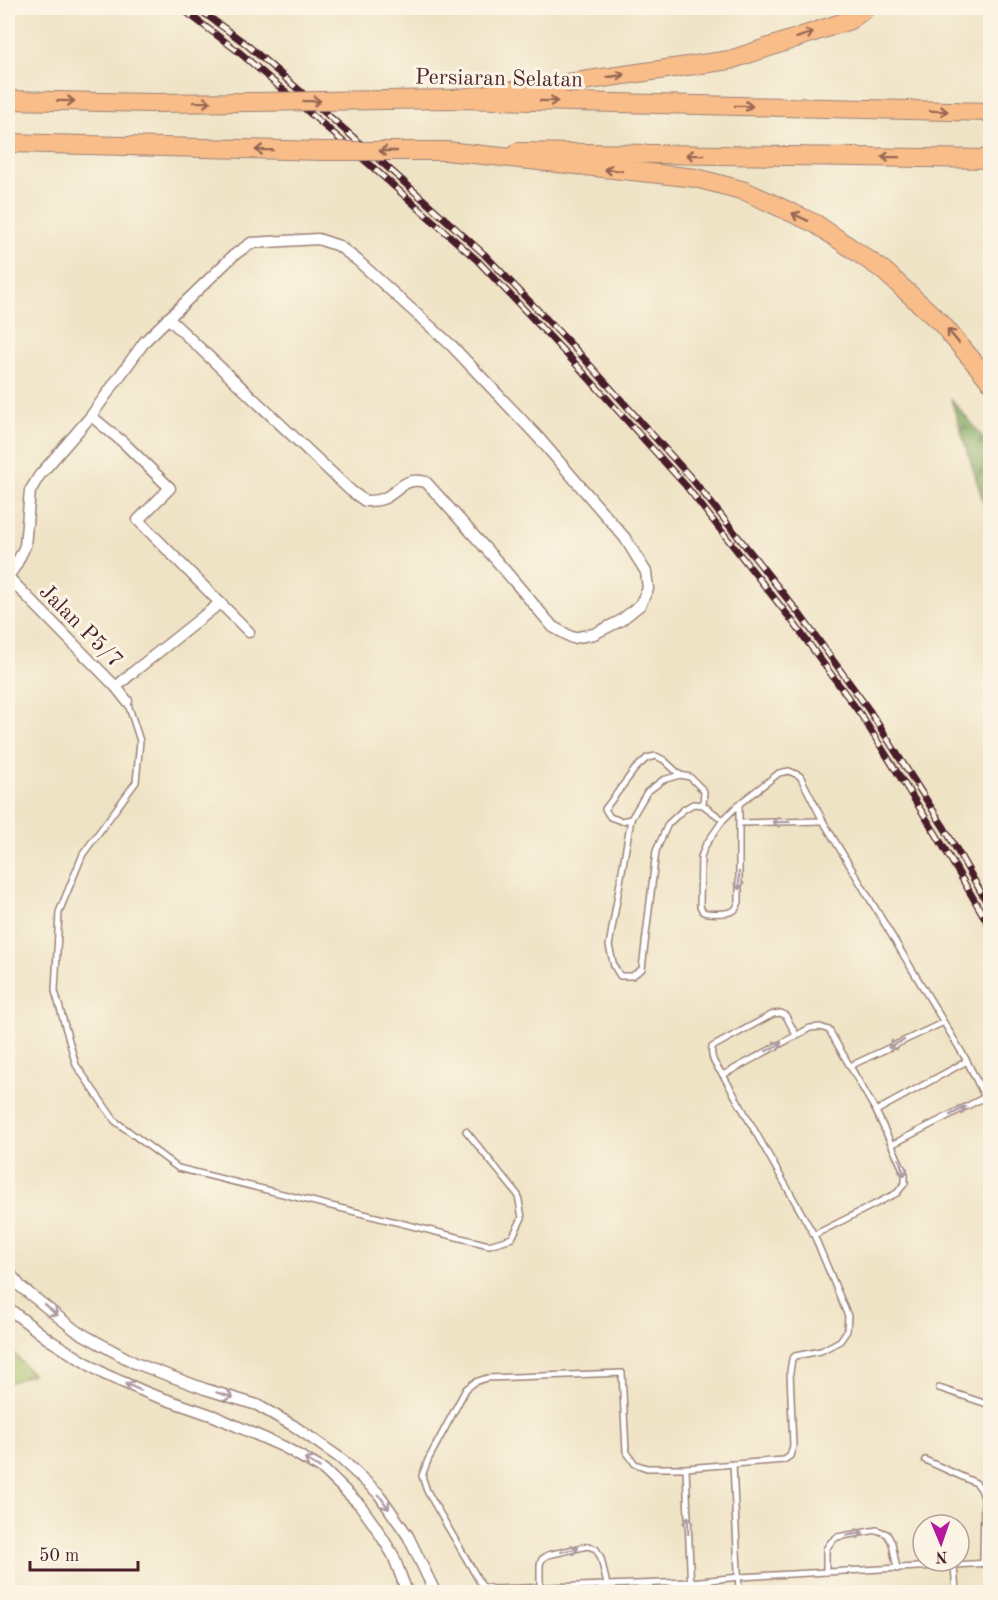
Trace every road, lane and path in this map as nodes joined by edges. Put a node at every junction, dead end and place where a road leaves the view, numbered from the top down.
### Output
1 (866, 8) edge
2 (454, 99) junction
3 (8, 100) edge
4 (990, 112) edge
5 (8, 143) edge
6 (446, 151) junction
7 (990, 159) edge
8 (168, 318) junction
9 (990, 381) edge
10 (91, 416) junction
11 (8, 577) edge
12 (220, 603) junction
13 (249, 632) dead end
14 (116, 687) junction
15 (127, 701) joint
16 (680, 775) junction
17 (739, 804) junction
18 (704, 805) junction
19 (631, 819) junction
20 (723, 820) junction
21 (824, 821) junction
22 (739, 823) junction
23 (942, 1023) junction
24 (796, 1035) junction
25 (967, 1061) junction
26 (850, 1066) junction
27 (723, 1075) junction
28 (985, 1097) junction
29 (990, 1108) edge
30 (876, 1111) junction
31 (466, 1131) dead end
32 (892, 1144) junction
33 (814, 1235) junction
34 (8, 1271) edge
35 (8, 1308) edge
36 (939, 1388) dead end
37 (990, 1405) edge
38 (925, 1460) dead end
39 (733, 1464) junction
40 (686, 1468) junction
41 (990, 1563) edge
42 (983, 1564) junction
43 (971, 1565) edge
44 (911, 1568) edge
45 (897, 1569) junction
46 (826, 1572) junction
47 (955, 1573) edge
48 (739, 1577) junction
49 (691, 1582) junction
50 (607, 1585) junction
51 (540, 1588) junction
52 (407, 1593) edge
53 (435, 1593) edge
54 (691, 1593) edge
55 (739, 1593) edge
56 (956, 1593) edge

2 -> 1 main road
3 -> 2 main road, Persiaran Selatan, bridge
2 -> 4 main road, Persiaran Selatan
6 -> 5 main road, bridge
7 -> 6 main road
9 -> 6 main road
8 - 8 street
8 - 10 street
10 - 11 street
10 - 12 street
11 - 14 street, Jalan P5/7
12 - 13 street
12 - 14 street
14 - 15 street, Jalan P5/7
15 - 31 lane
16 - 18 lane
16 - 19 lane
16 - 19 lane
17 - 20 lane
17 - 21 lane
17 - 22 lane
18 - 19 lane
18 - 20 lane
22 -> 20 lane
21 -> 22 lane
21 - 23 lane
23 - 25 lane
23 -> 26 lane
24 - 26 lane
27 -> 24 lane
24 - 27 lane
25 - 28 lane
25 - 30 lane
26 - 30 lane
27 - 33 lane
28 - 29 lane
32 -> 28 lane
30 - 32 lane
32 -> 33 lane
33 - 39 lane
34 -> 53 street
52 -> 35 street
36 - 37 lane
38 - 42 lane
39 - 40 lane
39 - 48 lane
49 -> 40 lane
40 - 51 lane
41 - 42 lane
42 - 43 lane
44 - 45 lane
45 - 46 lane
46 -> 45 lane
46 - 48 lane
47 - 56 lane
48 - 49 lane
48 - 55 lane
49 - 50 lane
49 - 54 lane
50 - 51 lane
51 -> 50 lane

